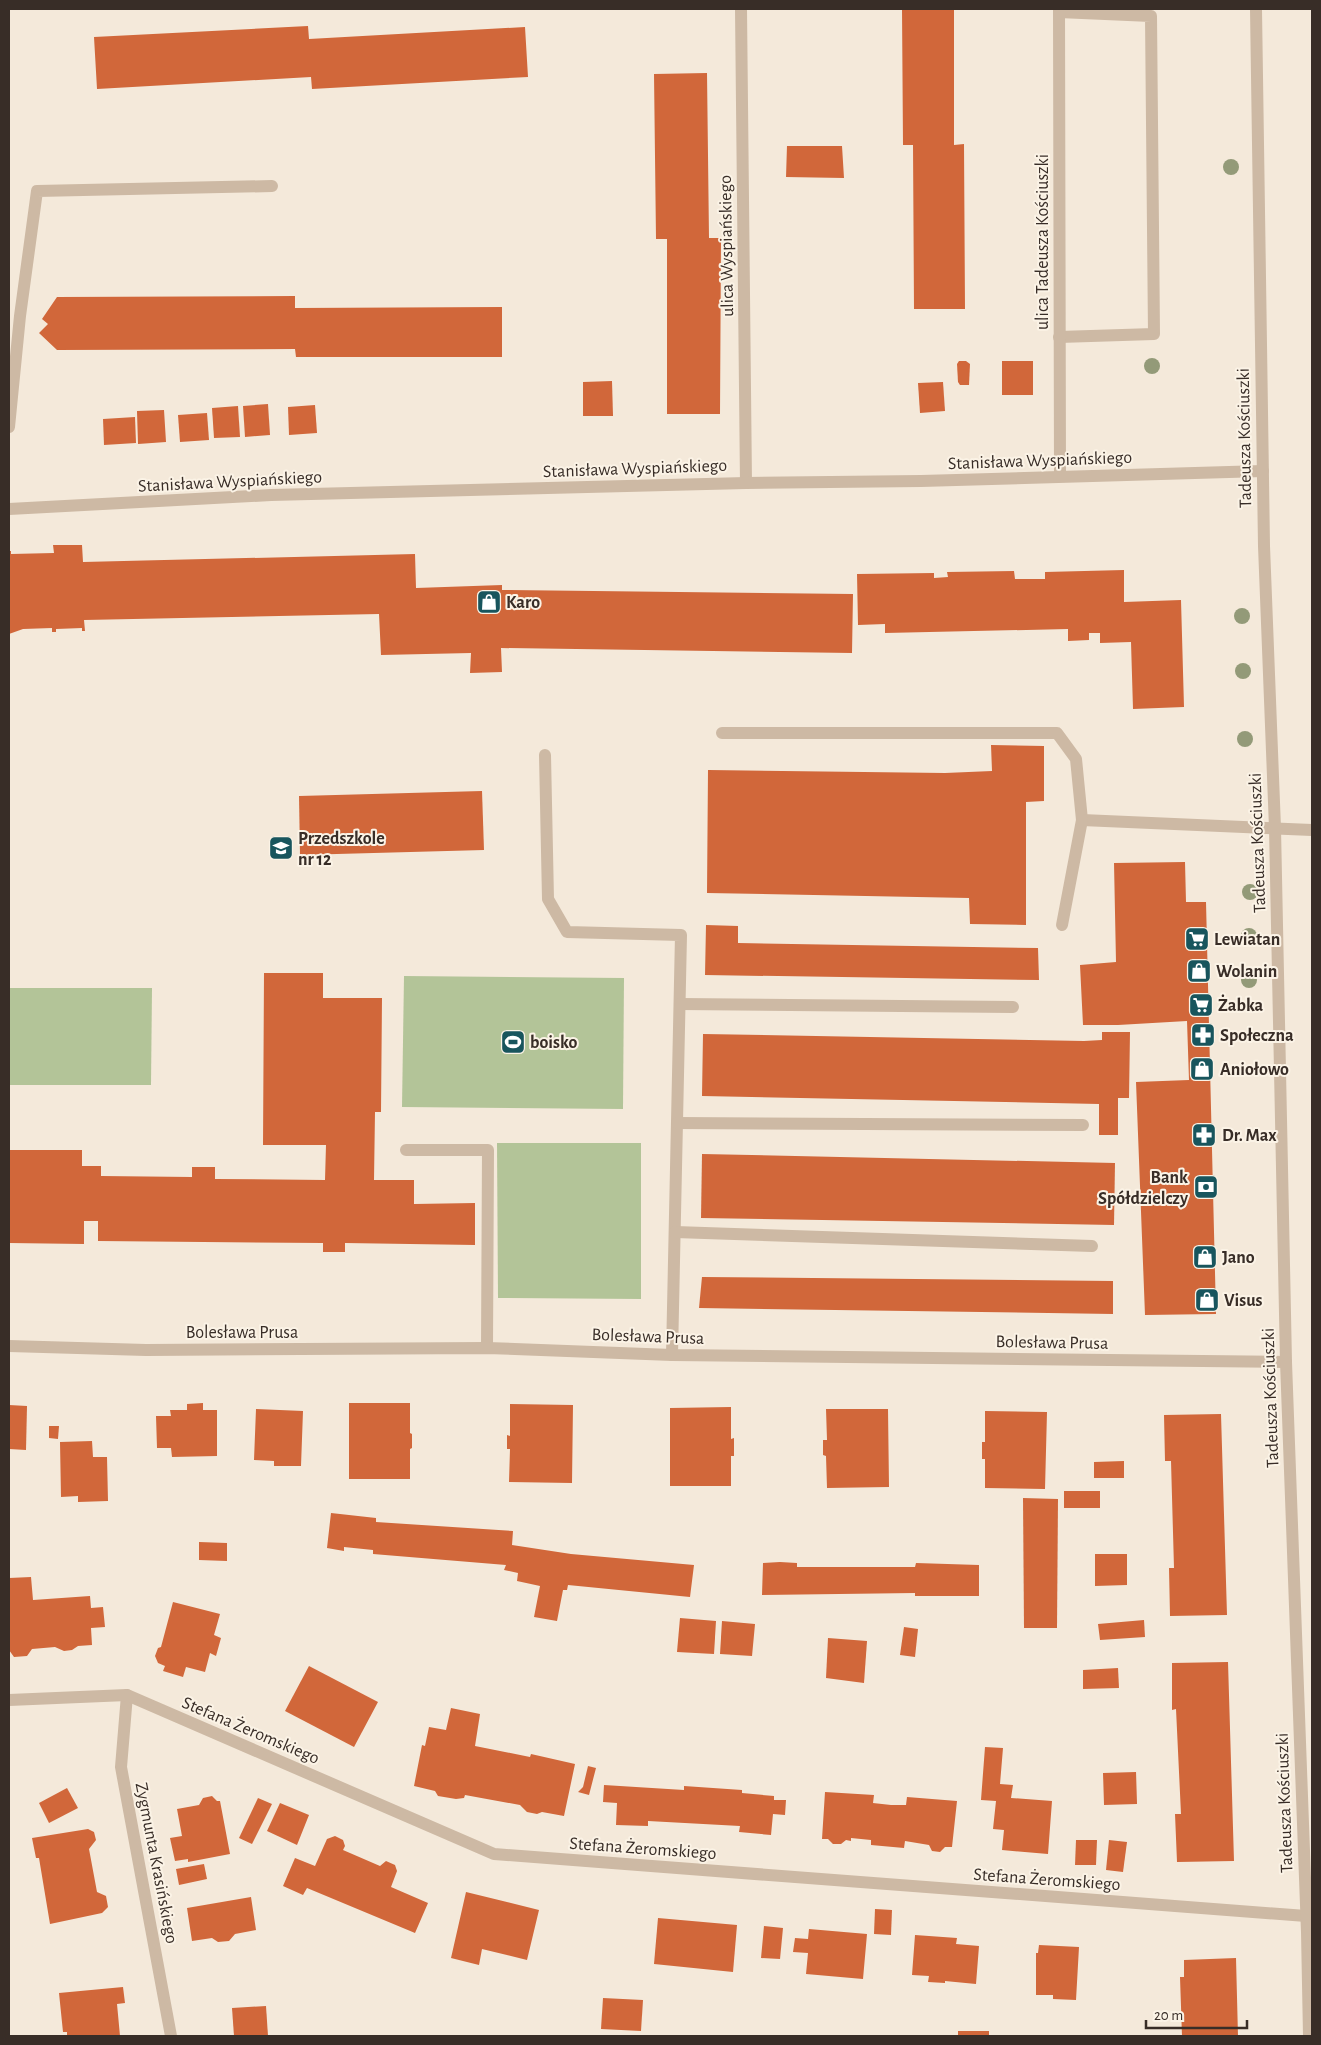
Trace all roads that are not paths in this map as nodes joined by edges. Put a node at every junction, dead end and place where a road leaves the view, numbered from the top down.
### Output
1 (741, 9) edge
2 (1256, 9) edge
3 (1059, 11) edge
4 (272, 186) dead end
5 (1059, 337) junction
6 (9, 427) edge
7 (1263, 471) junction
8 (1060, 476) junction
9 (746, 483) junction
10 (9, 509) edge
11 (722, 733) dead end
12 (546, 756) dead end
13 (1082, 820) junction
14 (1275, 828) junction
15 (1312, 830) edge
16 (1062, 925) dead end
17 (680, 1004) junction
18 (1013, 1007) dead end
19 (677, 1124) junction
20 (1083, 1125) dead end
21 (406, 1150) dead end
22 (675, 1232) junction
23 (1092, 1246) dead end
24 (9, 1346) edge
25 (487, 1348) junction
26 (672, 1355) junction
27 (1286, 1362) junction
28 (127, 1696) junction
29 (9, 1700) edge
30 (1306, 1916) junction
31 (171, 2036) edge
32 (1309, 2036) edge

1 - 9 street, ulica Wyspiańskiego
2 - 7 street, Tadeusza Kościuszki
3 - 5 street, ulica Tadeusza Kościuszki
3 - 5 street
4 - 6 street
5 - 8 street, ulica Tadeusza Kościuszki
7 - 8 street, Stanisława Wyspiańskiego
7 - 14 street, Tadeusza Kościuszki
8 - 9 street, Stanisława Wyspiańskiego
9 - 10 street, Stanisława Wyspiańskiego
11 - 13 street
12 - 17 street
13 - 14 street
13 - 16 street
14 - 15 street
14 - 27 street, Tadeusza Kościuszki
17 - 18 street
17 - 19 street
19 - 20 street
19 - 22 street
21 - 25 street
22 - 23 street
22 - 26 street
24 - 25 street, Bolesława Prusa
25 - 26 street, Bolesława Prusa
26 - 27 street, Bolesława Prusa
27 - 30 street, Tadeusza Kościuszki
28 - 29 street, Stefana Żeromskiego
28 - 30 street, Stefana Żeromskiego
28 - 31 street, Zygmunta Krasińskiego
30 - 32 street, Tadeusza Kościuszki

